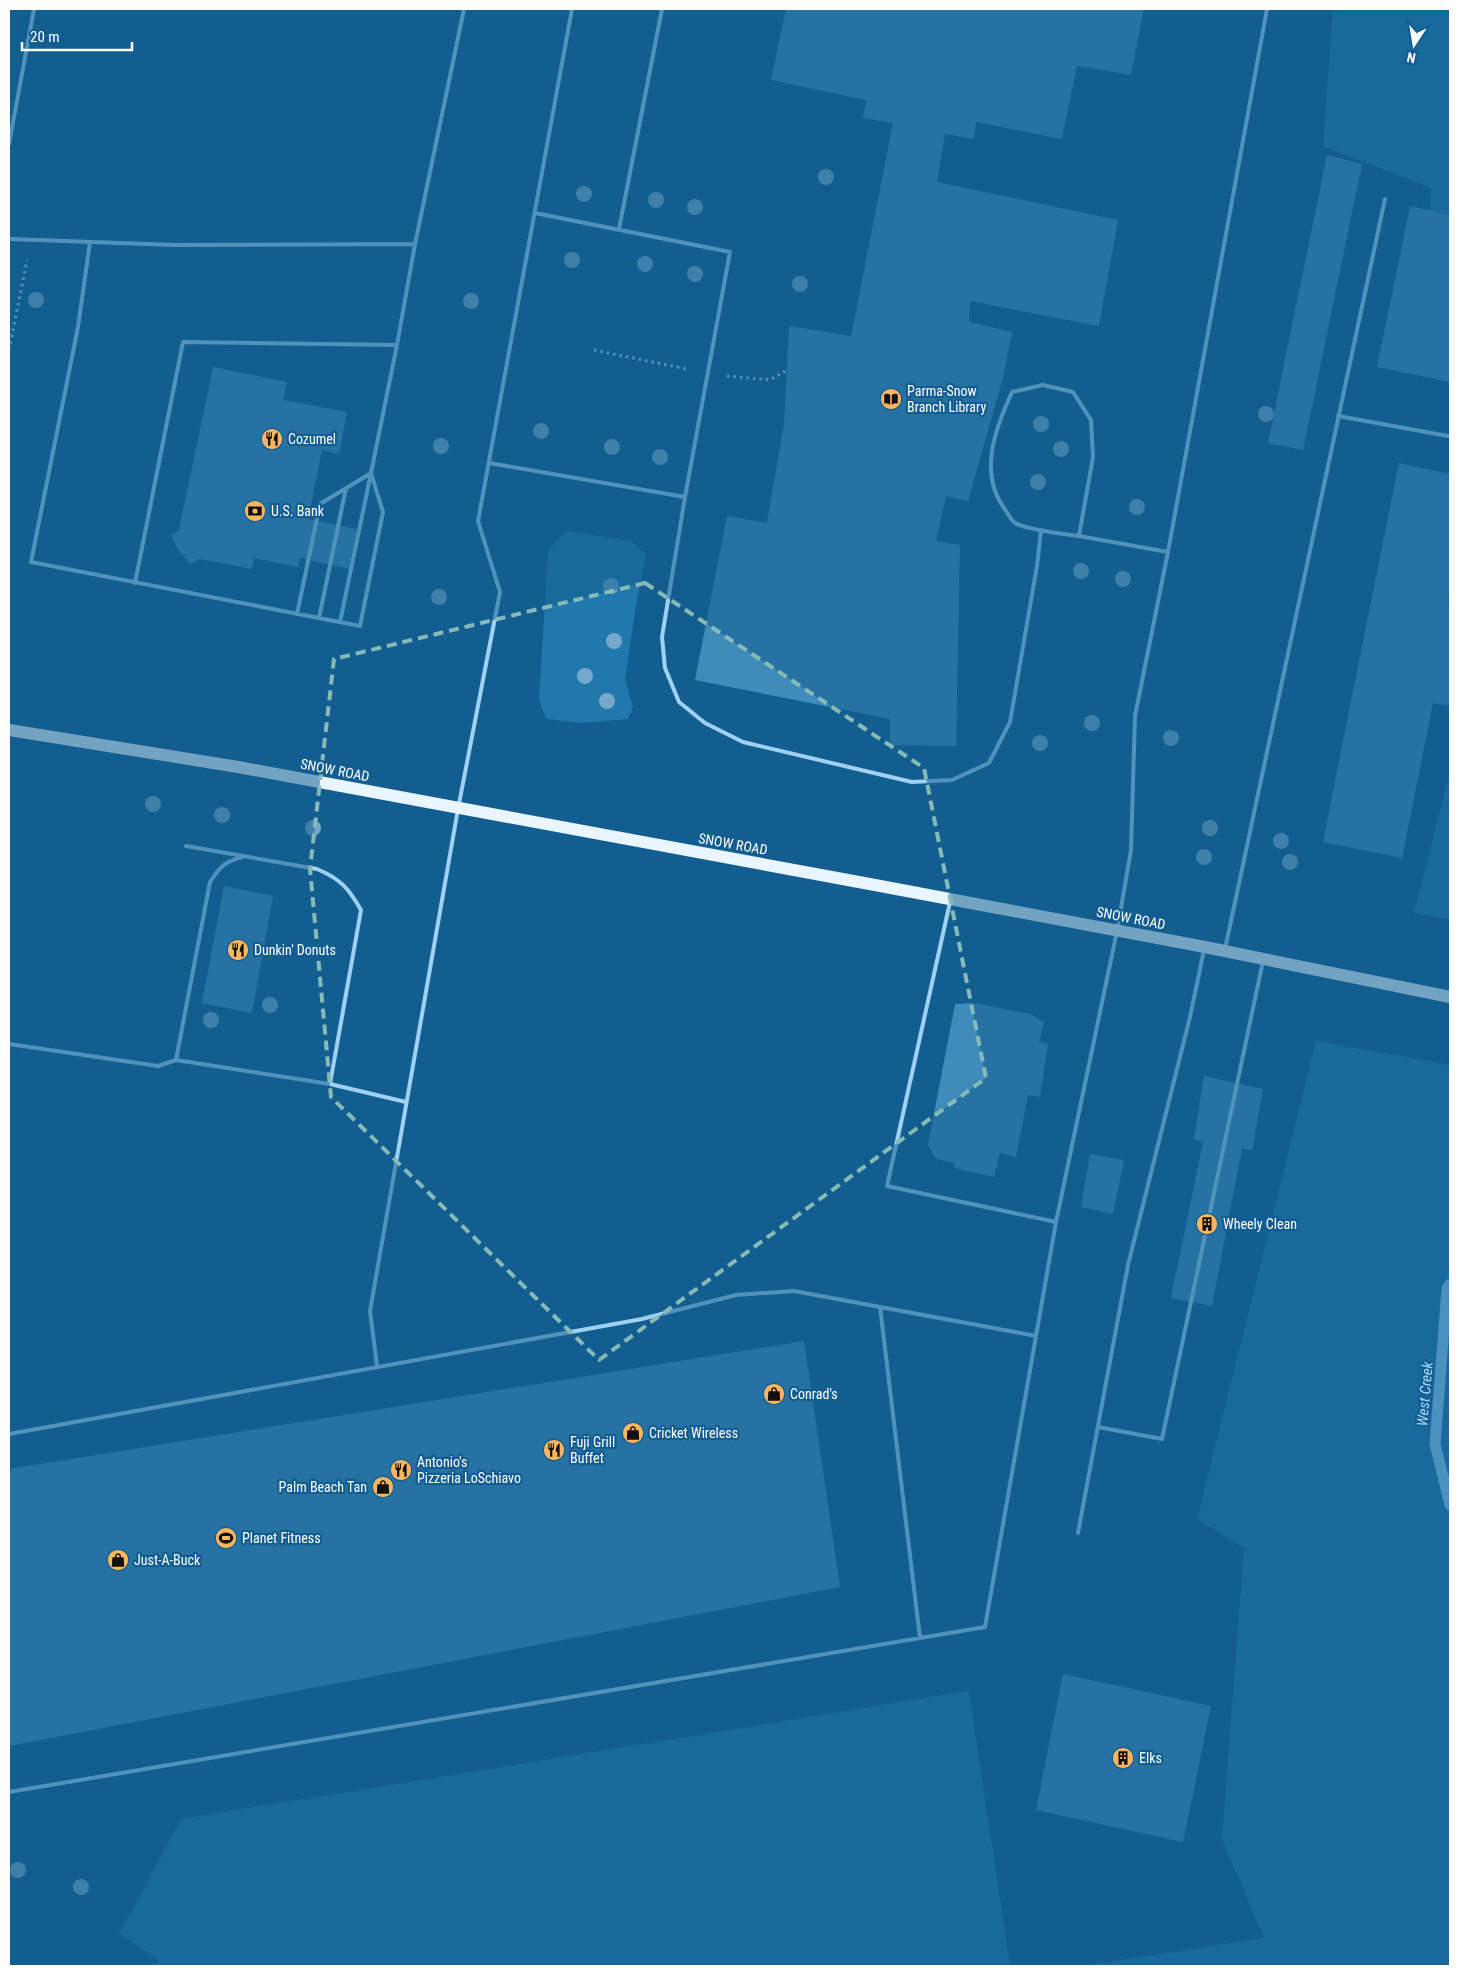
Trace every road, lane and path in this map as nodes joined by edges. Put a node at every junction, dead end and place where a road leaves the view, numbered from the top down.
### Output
1 (34, 9) edge
2 (464, 9) edge
3 (572, 9) edge
4 (662, 9) edge
5 (1267, 9) edge
6 (9, 144) edge
7 (1385, 199) dead end
8 (535, 213) junction
9 (619, 229) junction
10 (9, 239) edge
11 (30, 240) junction
12 (90, 242) junction
13 (415, 244) junction
14 (397, 344) junction
15 (9, 350) edge
16 (1338, 416) junction
17 (1448, 436) dead end
18 (488, 463) junction
19 (371, 472) junction
20 (346, 488) junction
21 (685, 497) junction
22 (1042, 530) junction
23 (1079, 536) junction
24 (1168, 552) junction
25 (136, 584) junction
26 (297, 614) junction
27 (319, 618) junction
28 (340, 622) junction
29 (9, 730) edge
30 (458, 809) junction
31 (186, 846) dead end
32 (244, 857) junction
33 (950, 900) junction
34 (1117, 931) junction
35 (1205, 947) junction
36 (1224, 952) junction
37 (1263, 959) junction
38 (1450, 997) edge
39 (9, 1044) edge
40 (176, 1060) junction
41 (330, 1084) junction
42 (406, 1102) junction
43 (1056, 1222) junction
44 (880, 1306) junction
45 (1036, 1336) junction
46 (377, 1366) junction
47 (1098, 1427) junction
48 (9, 1434) edge
49 (1078, 1533) dead end
50 (920, 1638) junction
51 (9, 1792) edge

1 - 6 lane
2 - 13 lane
3 - 8 lane
4 - 9 lane
5 - 24 lane
7 - 16 lane
8 - 9 lane
8 - 18 lane
9 - 21 lane
10 - 11 lane
11 - 12 lane
11 - 15 path
12 - 13 lane
12 - 25 lane
13 - 14 lane
14 - 19 lane
14 - 25 lane
16 - 17 lane
16 - 36 lane
18 - 21 lane
18 - 30 lane
19 - 20 lane
19 - 28 lane
19 - 28 lane
20 - 26 lane
20 - 27 lane
21 - 22 lane
22 - 23 lane
22 - 23 lane
23 - 24 lane
24 - 34 lane
25 - 26 lane
26 - 27 lane
27 - 28 lane
29 - 30 main road, SNOW ROAD
30 - 33 main road, SNOW ROAD
30 - 42 lane
31 - 32 lane
32 - 40 lane
32 - 41 lane
33 - 34 main road, SNOW ROAD
33 - 43 lane
34 - 35 main road, SNOW ROAD
34 - 43 lane
35 - 36 main road, SNOW ROAD
35 - 47 lane
36 - 37 main road, SNOW ROAD
37 - 38 main road, SNOW ROAD
37 - 47 lane
39 - 40 lane
40 - 41 lane
41 - 42 lane
42 - 46 lane
43 - 45 lane
44 - 45 lane
44 - 46 lane
44 - 50 lane
45 - 50 lane
46 - 48 lane
47 - 49 lane
50 - 51 lane

